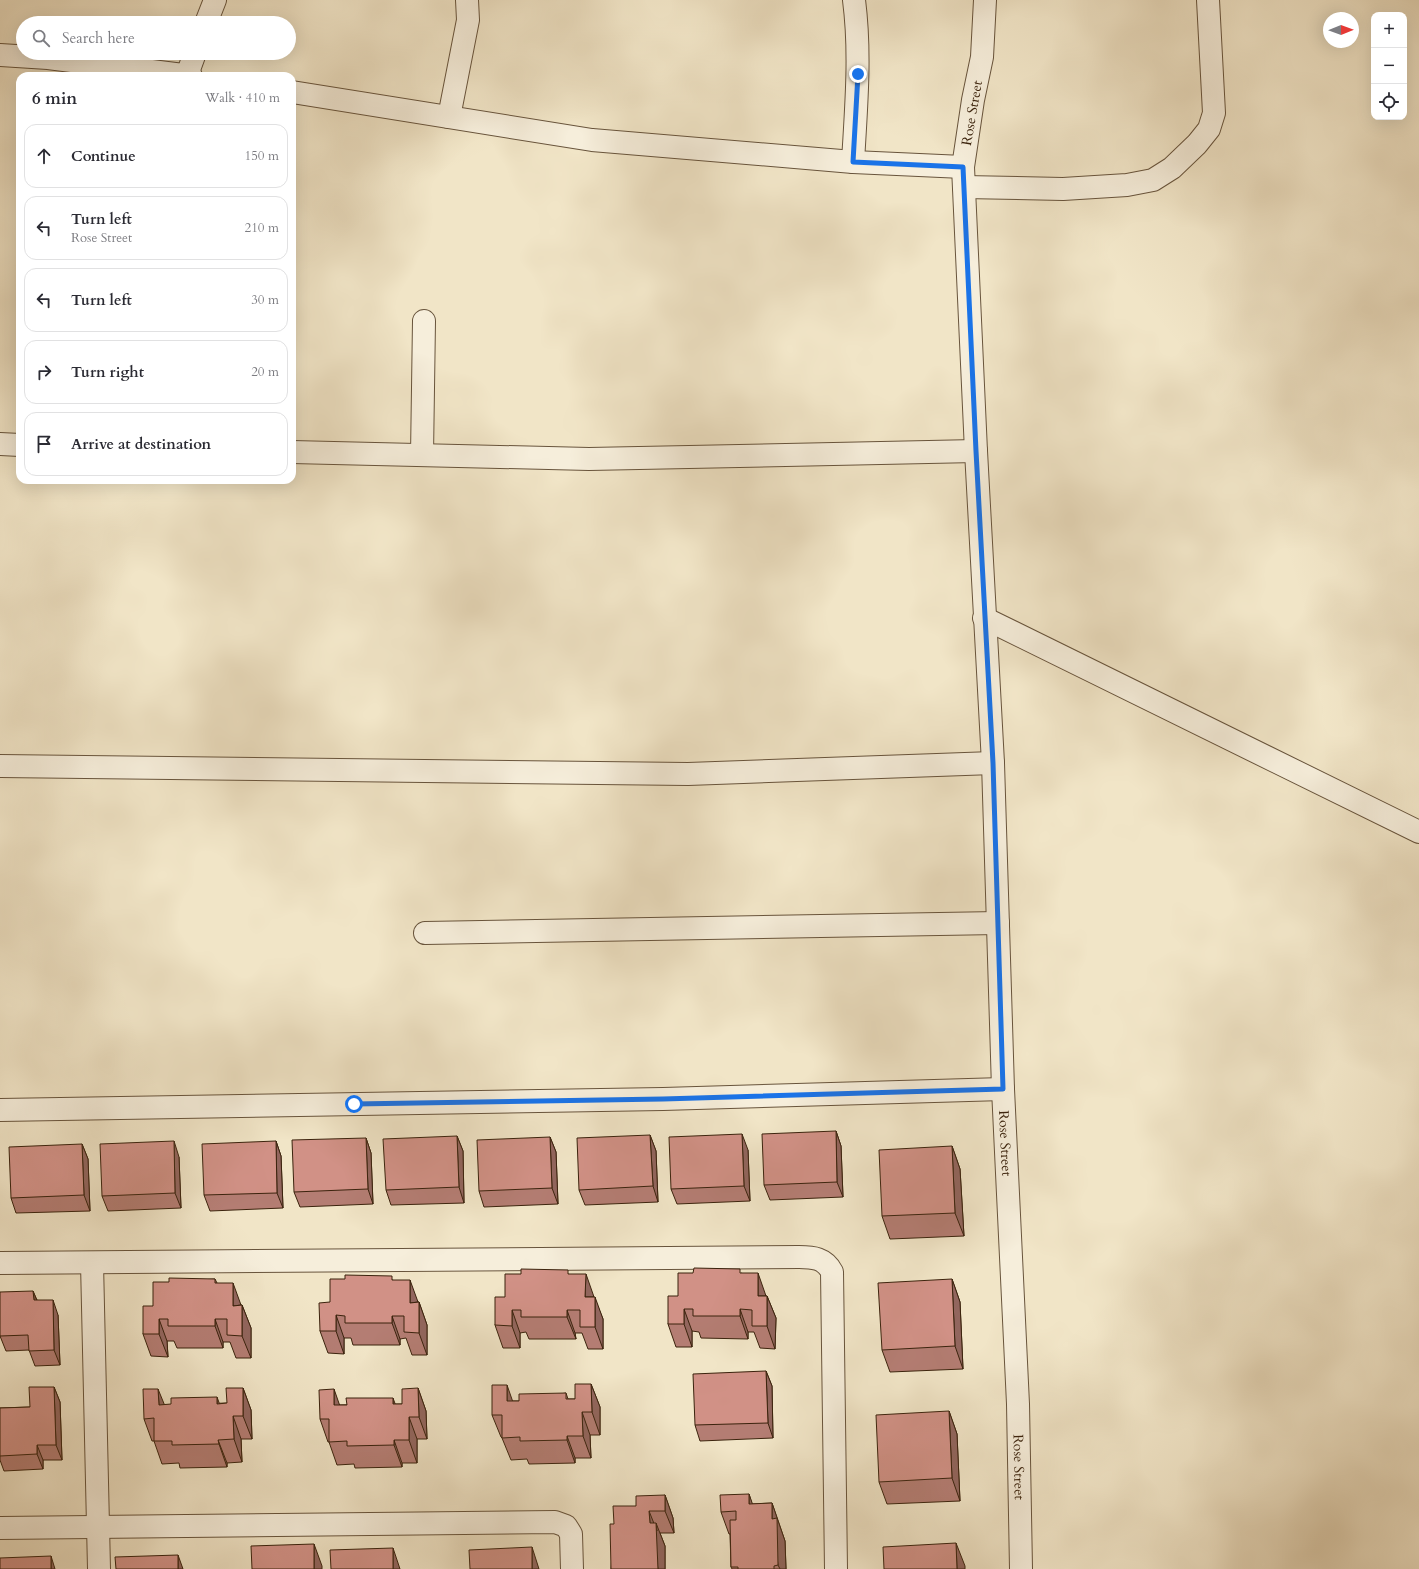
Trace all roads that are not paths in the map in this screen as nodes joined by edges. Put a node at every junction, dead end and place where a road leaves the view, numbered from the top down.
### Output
1 (214, 0) edge
2 (467, 0) edge
3 (854, 0) edge
4 (985, 0) edge
5 (1208, 0) edge
6 (208, 16) edge
7 (0, 55) edge
8 (16, 56) edge
9 (63, 60) edge
10 (193, 60) edge
11 (156, 72) edge
12 (189, 72) edge
13 (296, 93) edge
14 (449, 117) junction
15 (853, 162) junction
16 (964, 177) junction
17 (424, 321) dead end
18 (0, 444) edge
19 (16, 444) edge
20 (976, 451) junction
21 (296, 452) edge
22 (422, 455) junction
23 (984, 618) junction
24 (993, 763) junction
25 (0, 766) edge
26 (1419, 832) edge
27 (998, 922) junction
28 (425, 932) dead end
29 (1003, 1089) junction
30 (0, 1110) edge
31 (0, 1263) edge
32 (92, 1263) junction
33 (97, 1527) junction
34 (0, 1528) edge
35 (99, 1569) edge
36 (572, 1569) edge
37 (836, 1569) edge
38 (1021, 1569) edge

1 - 6 street
2 - 14 street
3 - 15 street
4 - 16 street, Rose Street
5 - 16 street
7 - 8 street
9 - 11 street
10 - 12 street
13 - 14 street
14 - 15 street
15 - 16 street
16 - 20 street, Rose Street
17 - 22 street
18 - 19 street
20 - 22 street
20 - 23 street, Rose Street
21 - 22 street
23 - 24 street, Rose Street
23 - 26 street
24 - 25 street
24 - 27 street, Rose Street
27 - 28 street
27 - 29 street, Rose Street
29 - 30 street
29 - 38 street, Rose Street
31 - 32 street
32 - 33 street
32 - 37 street
33 - 34 street
33 - 35 street
33 - 36 street

